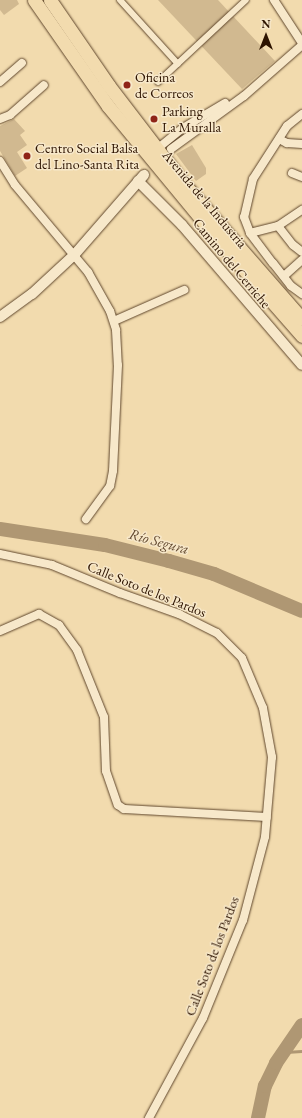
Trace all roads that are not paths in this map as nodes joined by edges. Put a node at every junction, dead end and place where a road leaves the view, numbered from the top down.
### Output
1 (34, 0) edge
2 (39, 0) edge
3 (50, 0) edge
4 (120, 0) edge
5 (246, 0) edge
6 (274, 0) edge
7 (301, 41) edge
8 (70, 51) junction
9 (22, 63) dead end
10 (178, 64) junction
11 (0, 82) edge
12 (158, 82) dead end
13 (44, 85) dead end
14 (244, 96) junction
15 (302, 114) edge
16 (0, 119) edge
17 (279, 139) junction
18 (302, 144) edge
19 (158, 149) junction
20 (171, 149) dead end
21 (0, 161) edge
22 (292, 173) dead end
23 (302, 177) edge
24 (302, 210) edge
25 (278, 226) junction
26 (250, 233) junction
27 (302, 252) edge
28 (75, 254) junction
29 (302, 260) edge
30 (284, 276) junction
31 (184, 290) dead end
32 (302, 294) edge
33 (0, 317) edge
34 (302, 319) edge
35 (114, 321) junction
36 (302, 336) edge
37 (302, 365) edge
38 (86, 519) dead end
39 (0, 554) edge
40 (0, 631) edge
41 (267, 817) junction
42 (149, 1118) edge

1 - 8 main road, Avenida de la Industria
2 - 8 main road
3 - 19 main road, Avenida de la Industria
4 - 10 street
5 - 10 street
6 - 7 street
7 - 14 street
8 - 36 main road, Avenida de la Industria
9 - 11 street
10 - 12 street
13 - 16 street
14 - 19 street
14 - 20 street
15 - 17 street
17 - 18 street
17 - 26 street
19 - 34 main road, Avenida de la Industria
21 - 28 street
22 - 23 street
24 - 25 street
25 - 26 street
25 - 27 street
26 - 30 street
28 - 33 street
28 - 35 street
28 - 37 street, Camino del Cerriche
29 - 30 street
30 - 32 street
31 - 35 street
35 - 38 street
39 - 41 street, Calle Soto de los Pardos
40 - 41 street
41 - 42 street, Calle Soto de los Pardos

